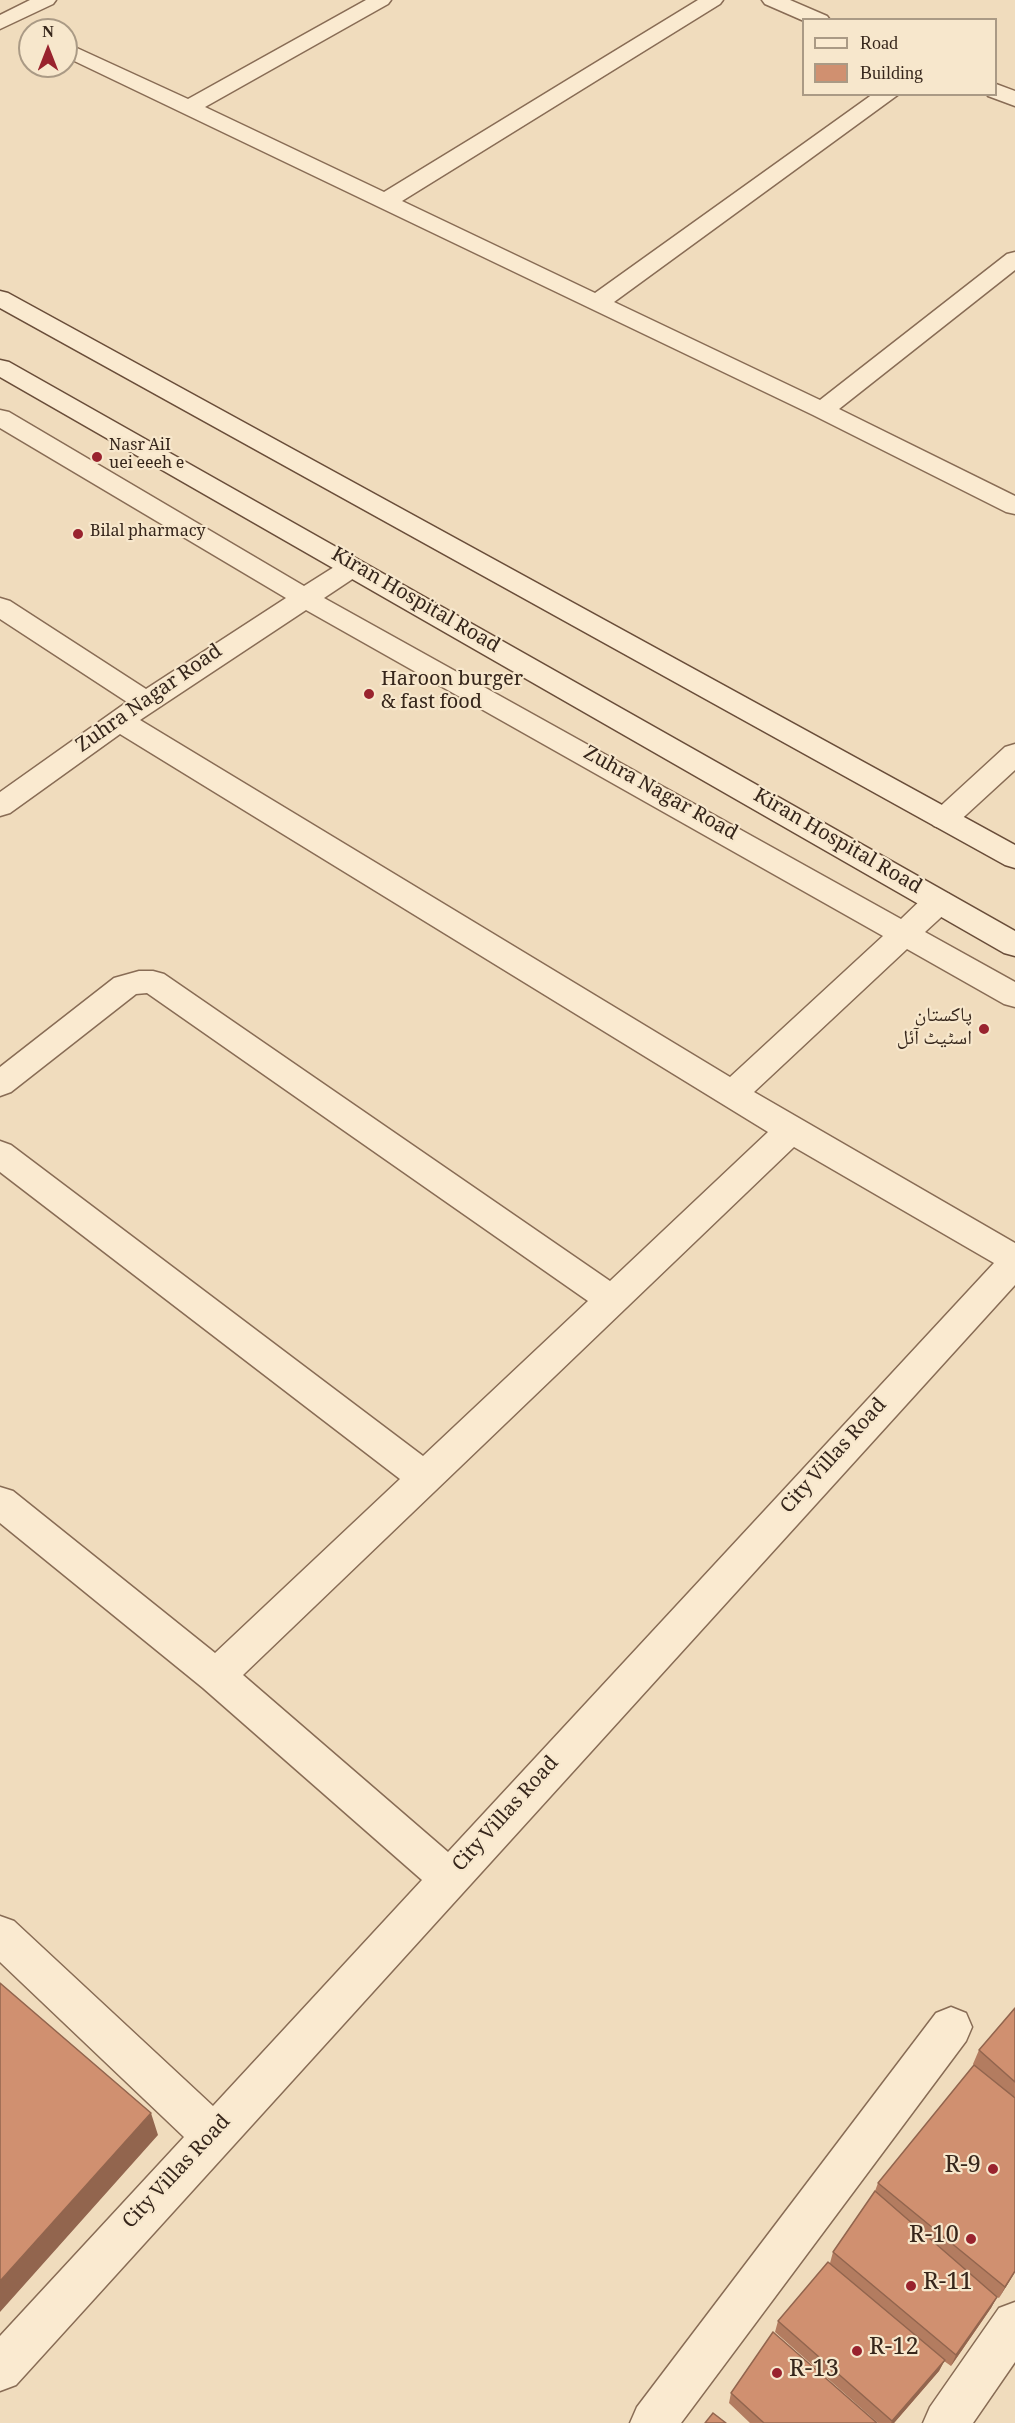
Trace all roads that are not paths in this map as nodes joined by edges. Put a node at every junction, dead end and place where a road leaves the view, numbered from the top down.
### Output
1 (46, 0) edge
2 (381, 0) edge
3 (713, 0) edge
4 (772, 0) edge
5 (815, 18) edge
6 (3, 21) edge
7 (18, 27) edge
8 (78, 55) edge
9 (997, 91) edge
10 (885, 96) edge
11 (1015, 99) edge
12 (189, 107) junction
13 (386, 201) junction
14 (1015, 259) edge
15 (0, 298) edge
16 (598, 302) junction
17 (0, 367) edge
18 (822, 410) junction
19 (0, 417) edge
20 (1015, 506) edge
21 (351, 568) junction
22 (303, 597) junction
23 (0, 608) edge
24 (146, 702) junction
25 (120, 722) junction
26 (1015, 754) edge
27 (0, 806) edge
28 (944, 819) junction
29 (1015, 858) edge
30 (938, 902) junction
31 (905, 934) junction
32 (1015, 945) edge
33 (1015, 996) edge
34 (0, 1084) edge
35 (732, 1094) junction
36 (791, 1130) junction
37 (0, 1154) edge
38 (1015, 1261) edge
39 (612, 1300) junction
40 (425, 1478) junction
41 (0, 1502) edge
42 (216, 1676) junction
43 (450, 1880) junction
44 (0, 1935) edge
45 (951, 2027) dead end
46 (214, 2136) junction
47 (1015, 2324) edge
48 (0, 2369) edge
49 (653, 2423) edge
50 (946, 2423) edge

1 - 6 street
2 - 12 street
3 - 13 street
4 - 5 street
6 - 7 street
8 - 12 street
9 - 11 street
10 - 16 street
12 - 13 street
13 - 16 street
14 - 18 street
15 - 28 street
16 - 18 street
17 - 21 street, Kiran Hospital Road
18 - 20 street
19 - 22 street, Zuhra Nagar Road
21 - 22 street
21 - 30 street, Kiran Hospital Road
22 - 24 street, Zuhra Nagar Road
22 - 31 street, Zuhra Nagar Road
23 - 24 street
24 - 25 street, Zuhra Nagar Road
25 - 27 street, Zuhra Nagar Road
25 - 35 street
26 - 28 street
28 - 29 street
30 - 31 street
30 - 32 street, Kiran Hospital Road
31 - 33 street, Zuhra Nagar Road
31 - 35 street
34 - 39 street
35 - 36 street
36 - 38 street
36 - 39 street
37 - 40 street
38 - 43 street, City Villas Road
39 - 40 street
40 - 42 street
41 - 42 street
42 - 43 street
43 - 46 street, City Villas Road
44 - 46 street
45 - 49 street
46 - 48 street, City Villas Road
47 - 50 street

